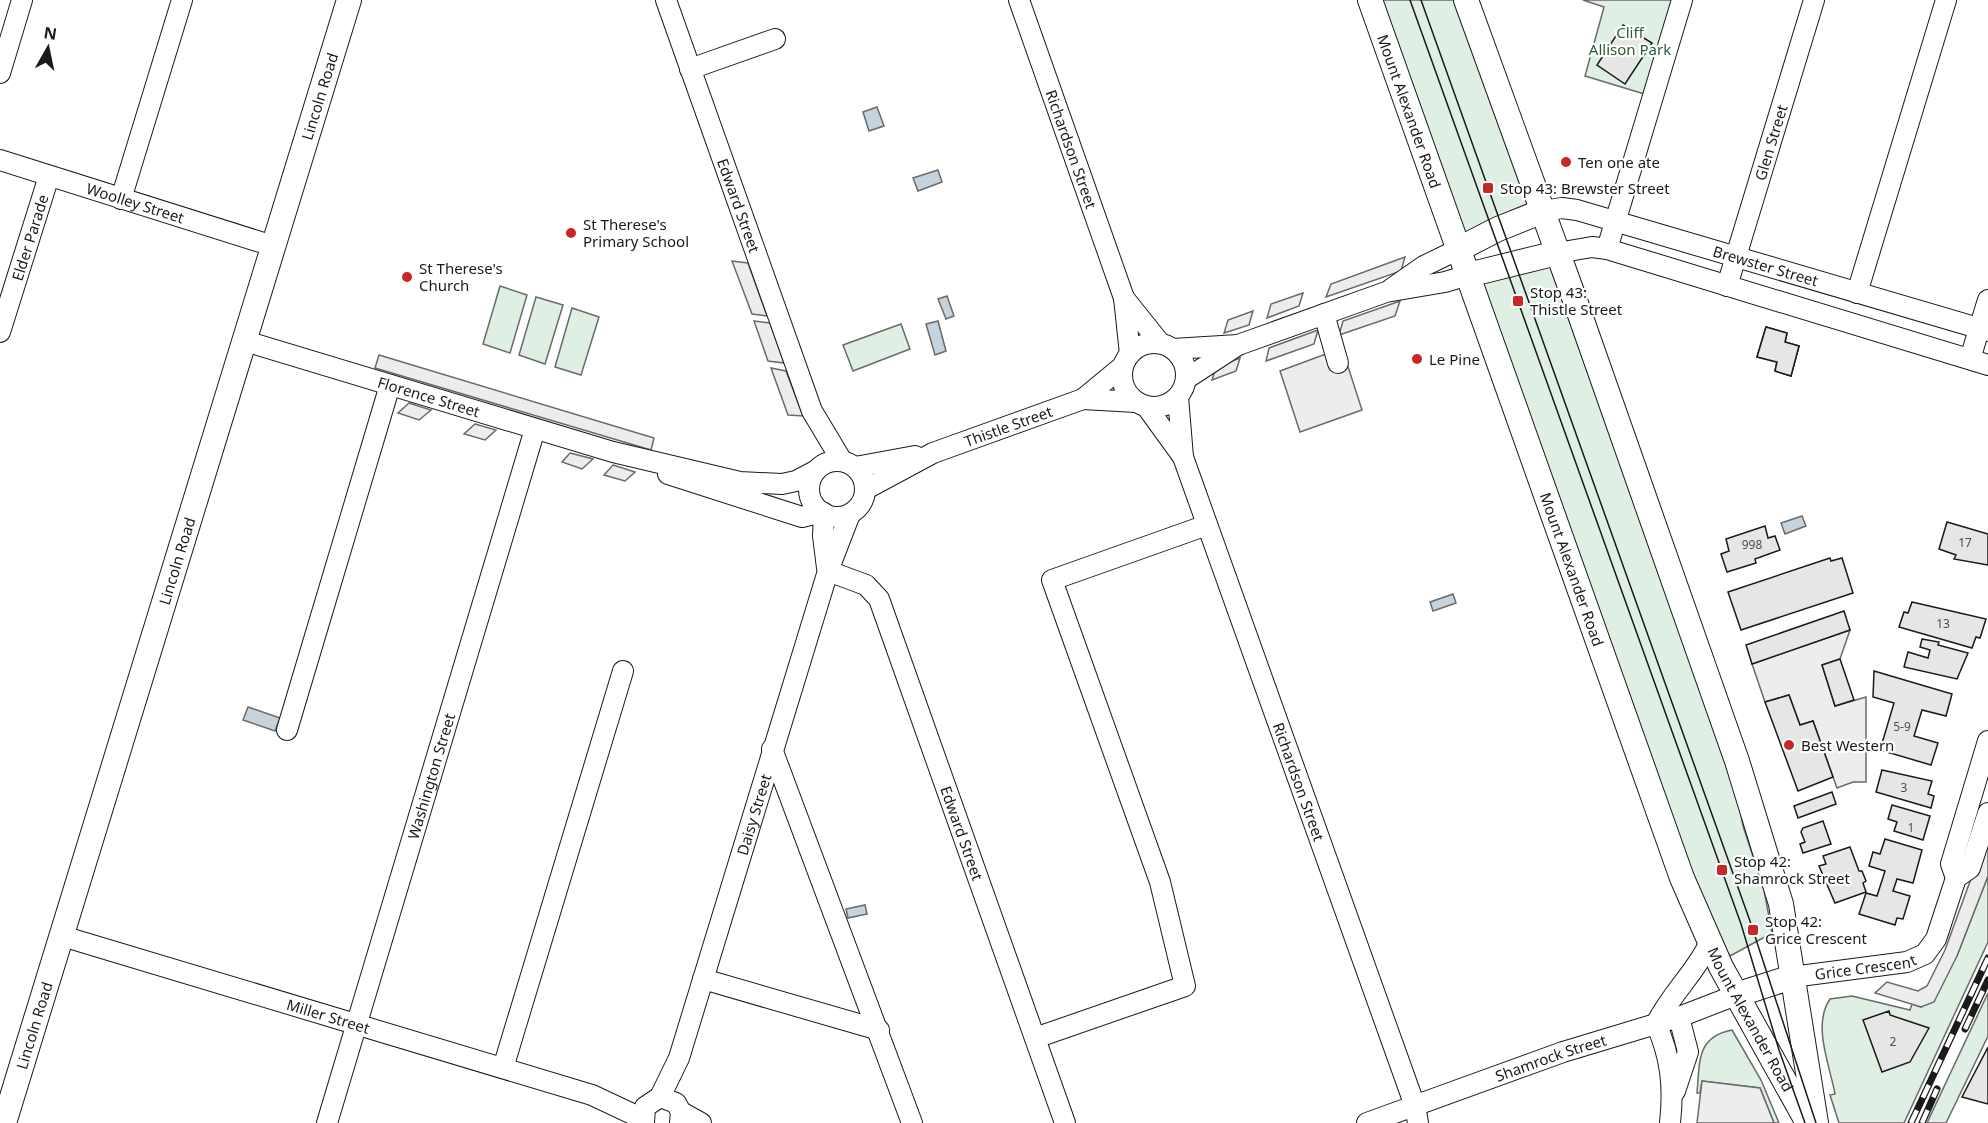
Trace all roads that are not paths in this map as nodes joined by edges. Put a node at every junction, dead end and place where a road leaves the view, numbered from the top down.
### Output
1 (22, 0) edge
2 (182, 0) edge
3 (349, 0) edge
4 (666, 0) edge
5 (1019, 0) edge
6 (1370, 0) edge
7 (1466, 0) edge
8 (1682, 0) edge
9 (1814, 0) edge
10 (1946, 0) edge
11 (775, 39) dead end
12 (690, 69) junction
13 (0, 73) edge
14 (0, 160) edge
15 (49, 176) junction
16 (121, 200) junction
17 (1543, 211) junction
18 (1614, 220) junction
19 (273, 246) junction
20 (1459, 249) junction
21 (1607, 249) junction
22 (1557, 253) junction
23 (1736, 256) junction
24 (1468, 275) junction
25 (1727, 286) junction
26 (1386, 292) junction
27 (1857, 293) junction
28 (1124, 298) junction
29 (1988, 300) edge
30 (1324, 314) junction
31 (1984, 330) edge
32 (0, 332) edge
33 (245, 340) junction
34 (1238, 345) junction
35 (1166, 346) junction
36 (1127, 360) junction
37 (1979, 362) edge
38 (1338, 363) dead end
39 (390, 385) junction
40 (1182, 388) junction
41 (1083, 399) junction
42 (1141, 404) junction
43 (812, 411) junction
44 (535, 429) junction
45 (613, 452) junction
46 (933, 453) junction
47 (1183, 457) junction
48 (848, 464) junction
49 (818, 468) junction
50 (866, 489) junction
51 (823, 513) junction
52 (850, 514) junction
53 (1207, 525) junction
54 (828, 571) junction
55 (624, 671) dead end
56 (287, 730) dead end
57 (1988, 744) edge
58 (772, 749) junction
59 (1988, 813) edge
60 (1956, 878) junction
61 (62, 936) junction
62 (1709, 944) junction
63 (1792, 977) junction
64 (703, 980) junction
65 (1736, 995) junction
66 (1679, 1017) junction
67 (1656, 1024) junction
68 (356, 1025) junction
69 (879, 1030) junction
70 (1035, 1038) junction
71 (503, 1068) junction
72 (1673, 1097) junction
73 (662, 1111) edge
74 (1417, 1115) edge
75 (4, 1123) edge
76 (327, 1123) edge
77 (701, 1123) edge
78 (912, 1123) edge
79 (1065, 1123) edge
80 (1367, 1123) edge
81 (1670, 1123) edge
82 (1808, 1123) edge
83 (1816, 1123) edge

1 - 13 street
2 - 16 street
3 - 19 main road, Lincoln Road
4 - 12 street, Edward Street
5 - 28 street, Richardson Street
6 - 20 main road, Mount Alexander Road
7 - 17 main road, Mount Alexander Road
8 - 18 street
9 - 23 street, Glen Street
10 - 27 street
11 - 12 street
12 - 43 street, Edward Street
14 - 15 street, Woolley Street
15 - 16 street, Woolley Street
15 - 32 street, Elder Parade
16 - 19 street, Woolley Street
17 - 18 street, Brewster Street
17 - 20 main road
17 - 22 main road, Mount Alexander Road
18 - 21 street
18 - 23 street, Brewster Street
19 - 33 main road, Lincoln Road
20 - 24 main road, Mount Alexander Road
20 - 26 street
21 - 22 street, Brewster Street
21 - 25 street, Brewster Street
22 - 24 main road
22 - 63 main road, Mount Alexander Road
23 - 25 street, Glen Street
23 - 27 street, Brewster Street
24 - 26 street
24 - 62 main road, Mount Alexander Road
25 - 37 street, Brewster Street
26 - 30 street
27 - 31 street, Brewster Street
28 - 35 street, Richardson Street
28 - 36 street, Richardson Street
29 - 31 street
30 - 34 street
30 - 38 street
31 - 37 street
33 - 39 street, Florence Street
33 - 61 main road, Lincoln Road
34 - 35 street
34 - 40 street
35 - 36 street
35 - 40 street
36 - 41 street, Thistle Street
36 - 42 street
39 - 44 street, Florence Street
39 - 56 street
40 - 42 street
40 - 47 street, Richardson Street
41 - 42 street, Thistle Street
41 - 46 street, Thistle Street
42 - 47 street, Richardson Street
43 - 48 street, Edward Street
43 - 49 street, Edward Street
44 - 45 street, Florence Street
44 - 68 street, Washington Street
45 - 49 street, Florence Street
45 - 51 street, Florence Street
46 - 48 street, Thistle Street
46 - 50 street, Thistle Street
47 - 53 street, Richardson Street
48 - 49 street
48 - 50 street
49 - 51 street
50 - 52 street
51 - 52 street
51 - 54 street, Daisy Street
52 - 54 street, Daisy Street
53 - 70 street
53 - 74 street, Richardson Street
54 - 58 street, Daisy Street
54 - 70 street, Edward Street
55 - 71 street
57 - 60 street, Grice Crescent
58 - 64 street, Daisy Street
58 - 69 street
59 - 60 street, Grice Crescent
60 - 63 street, Grice Crescent
61 - 68 street, Miller Street
61 - 75 main road, Lincoln Road
62 - 65 main road, Mount Alexander Road
62 - 67 street
63 - 65 main road
63 - 83 main road, Mount Alexander Road
64 - 69 street
64 - 73 street, Daisy Street
65 - 66 street, Shamrock Street
65 - 82 main road, Mount Alexander Road
66 - 67 street, Shamrock Street
66 - 72 street
67 - 72 street
67 - 74 street, Shamrock Street
68 - 71 street, Miller Street
68 - 76 street, Washington Street
69 - 78 street
70 - 79 street, Edward Street
71 - 73 street, Miller Street
72 - 81 street
73 - 77 street, Miller Street
74 - 80 street, Shamrock Street

